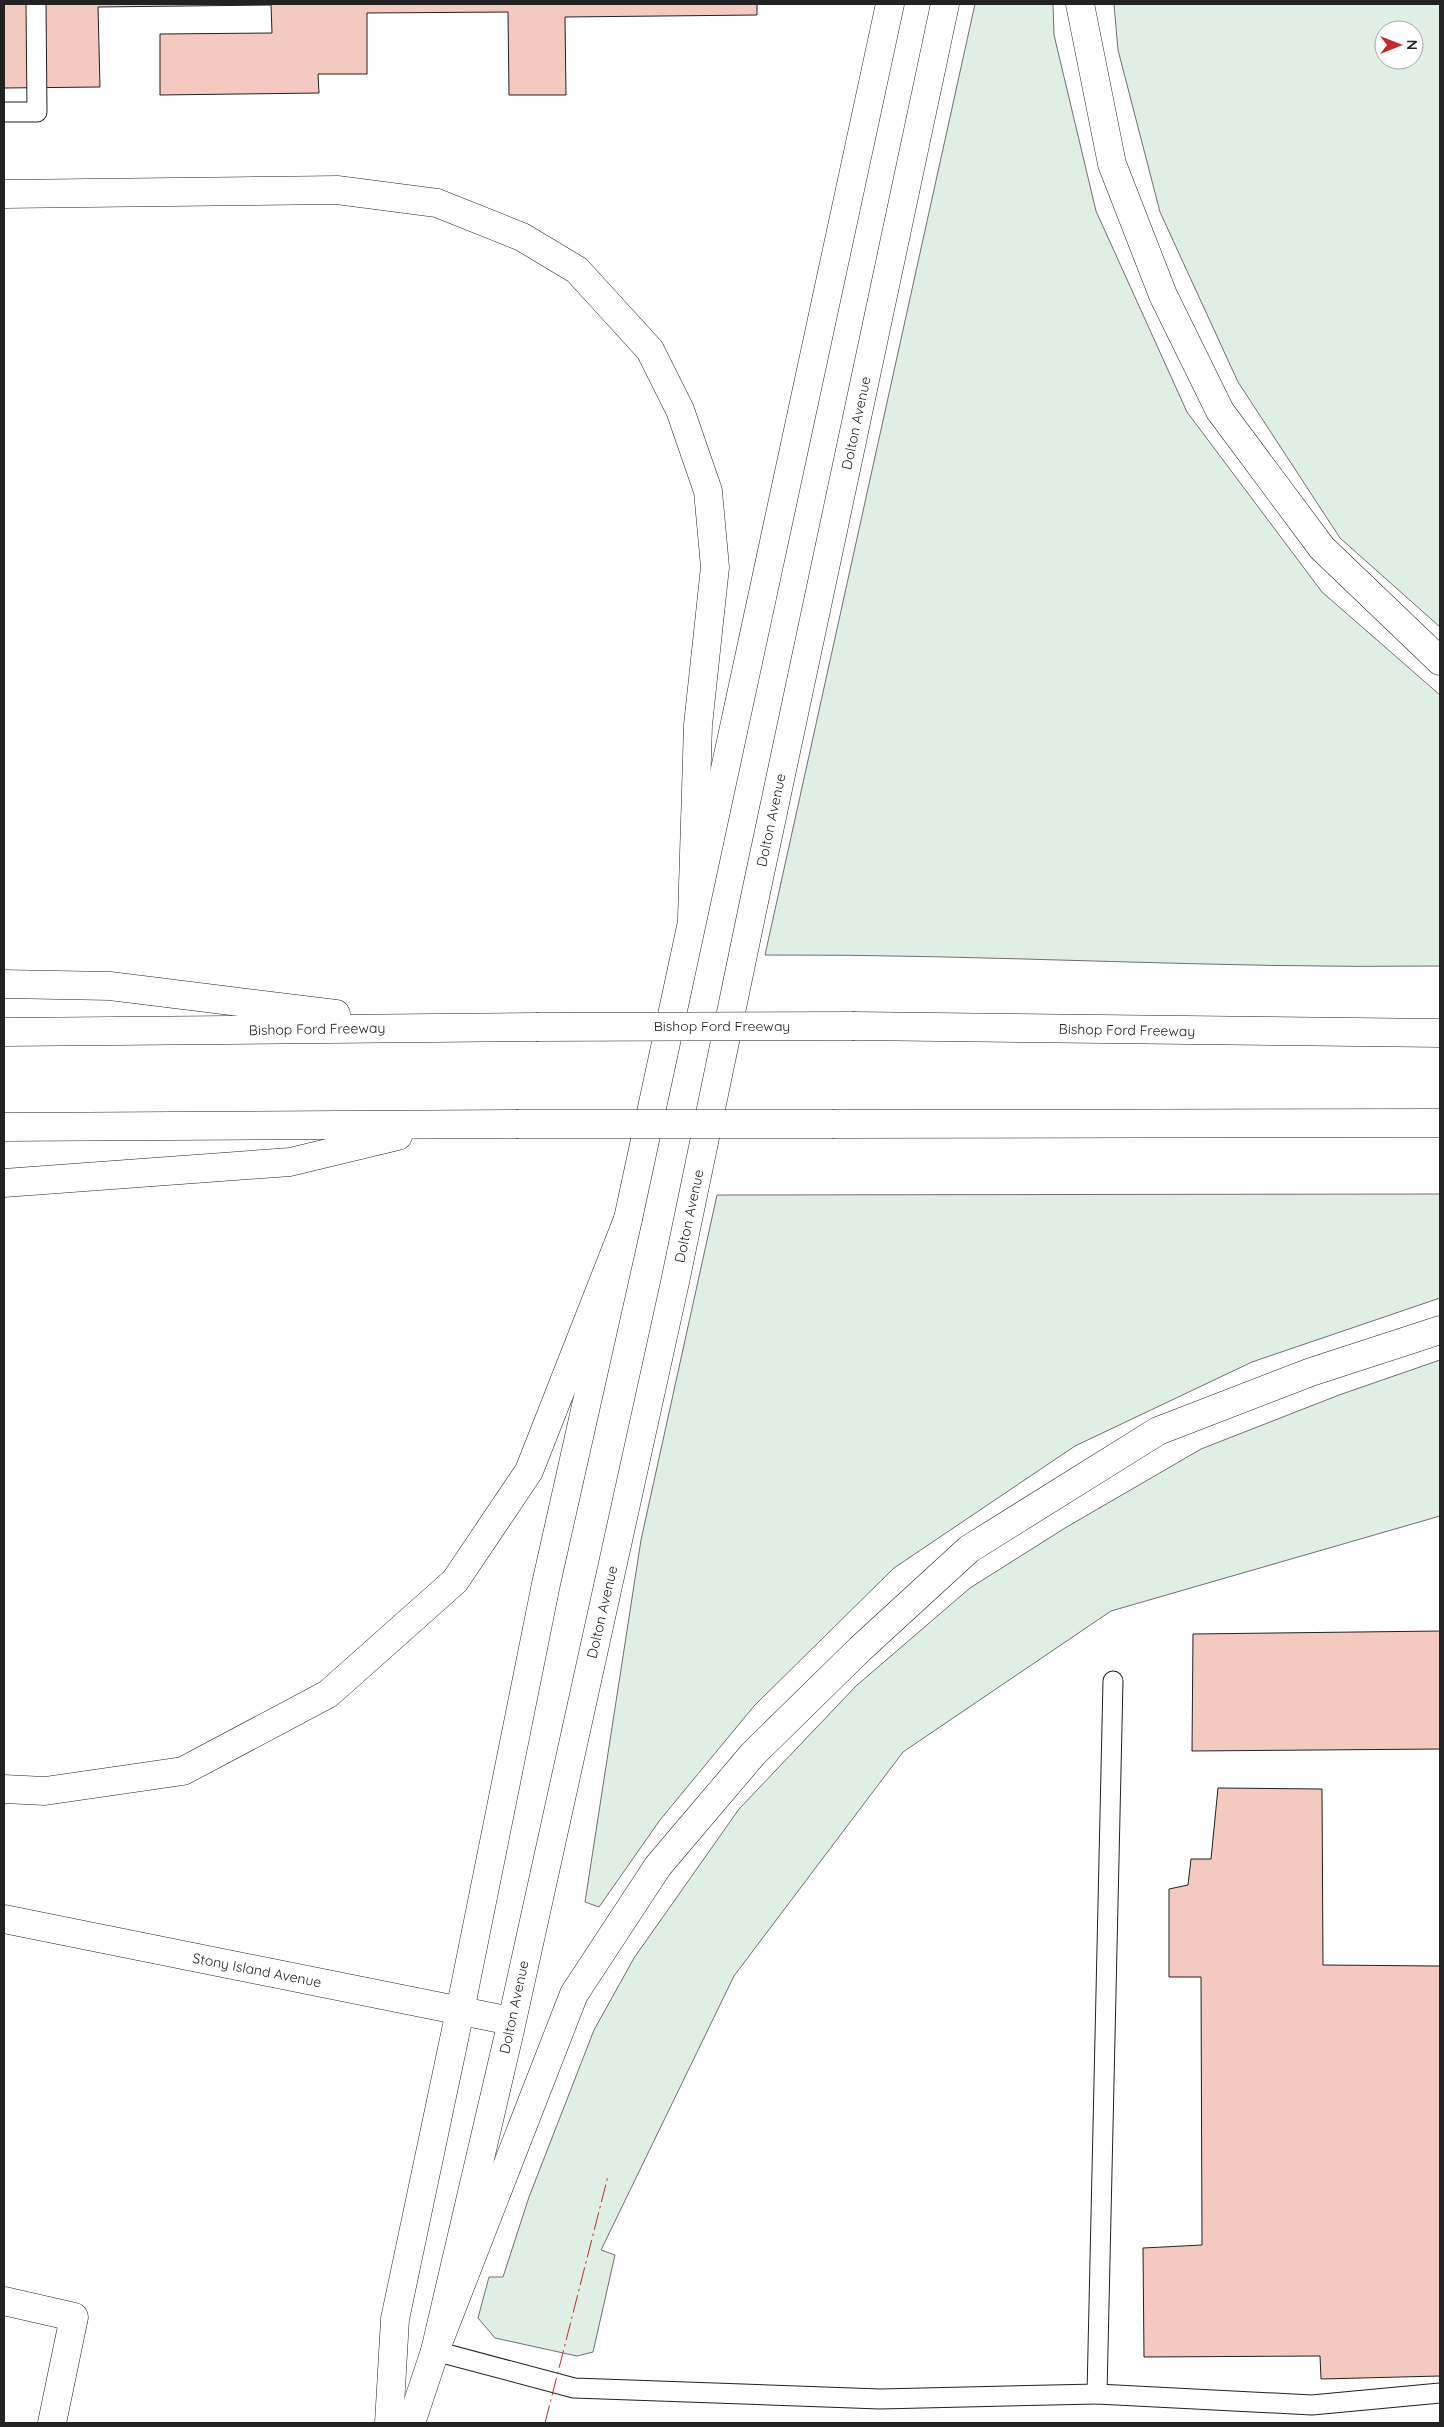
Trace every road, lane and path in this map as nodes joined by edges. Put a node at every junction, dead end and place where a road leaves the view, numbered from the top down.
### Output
1 (36, 4) edge
2 (890, 4) edge
3 (945, 4) edge
4 (1080, 4) edge
5 (4, 112) edge
6 (4, 194) edge
7 (1440, 661) edge
8 (692, 918) junction
9 (4, 984) edge
10 (442, 1028) junction
11 (4, 1032) edge
12 (1440, 1033) edge
13 (1440, 1123) edge
14 (443, 1125) junction
15 (4, 1127) edge
16 (4, 1183) edge
17 (628, 1219) junction
18 (1440, 1330) edge
19 (1113, 1681) dead end
20 (4, 1789) edge
21 (4, 1919) edge
22 (460, 2011) junction
23 (511, 2021) junction
24 (4, 2301) edge
25 (435, 2352) junction
26 (1440, 2393) edge
27 (1097, 2394) junction
28 (52, 2423) edge
29 (389, 2423) edge
30 (411, 2423) edge

1 - 5 lane
2 - 8 main road
3 - 23 main road, Dolton Avenue
4 - 7 main road
6 - 8 main road
8 - 17 main road
9 - 10 main road
10 - 11 main road, Bishop Ford Freeway
10 - 12 main road, Bishop Ford Freeway, bridge
13 - 14 main road, bridge
14 - 15 main road
14 - 16 main road
17 - 20 main road
17 - 22 main road
18 - 25 main road
19 - 27 lane
21 - 22 main road, Stony Island Avenue
22 - 23 main road, Stony Island Avenue
22 - 29 main road
23 - 25 main road, Dolton Avenue
24 - 28 main road
25 - 27 lane
25 - 30 main road, Dolton Avenue
26 - 27 lane

